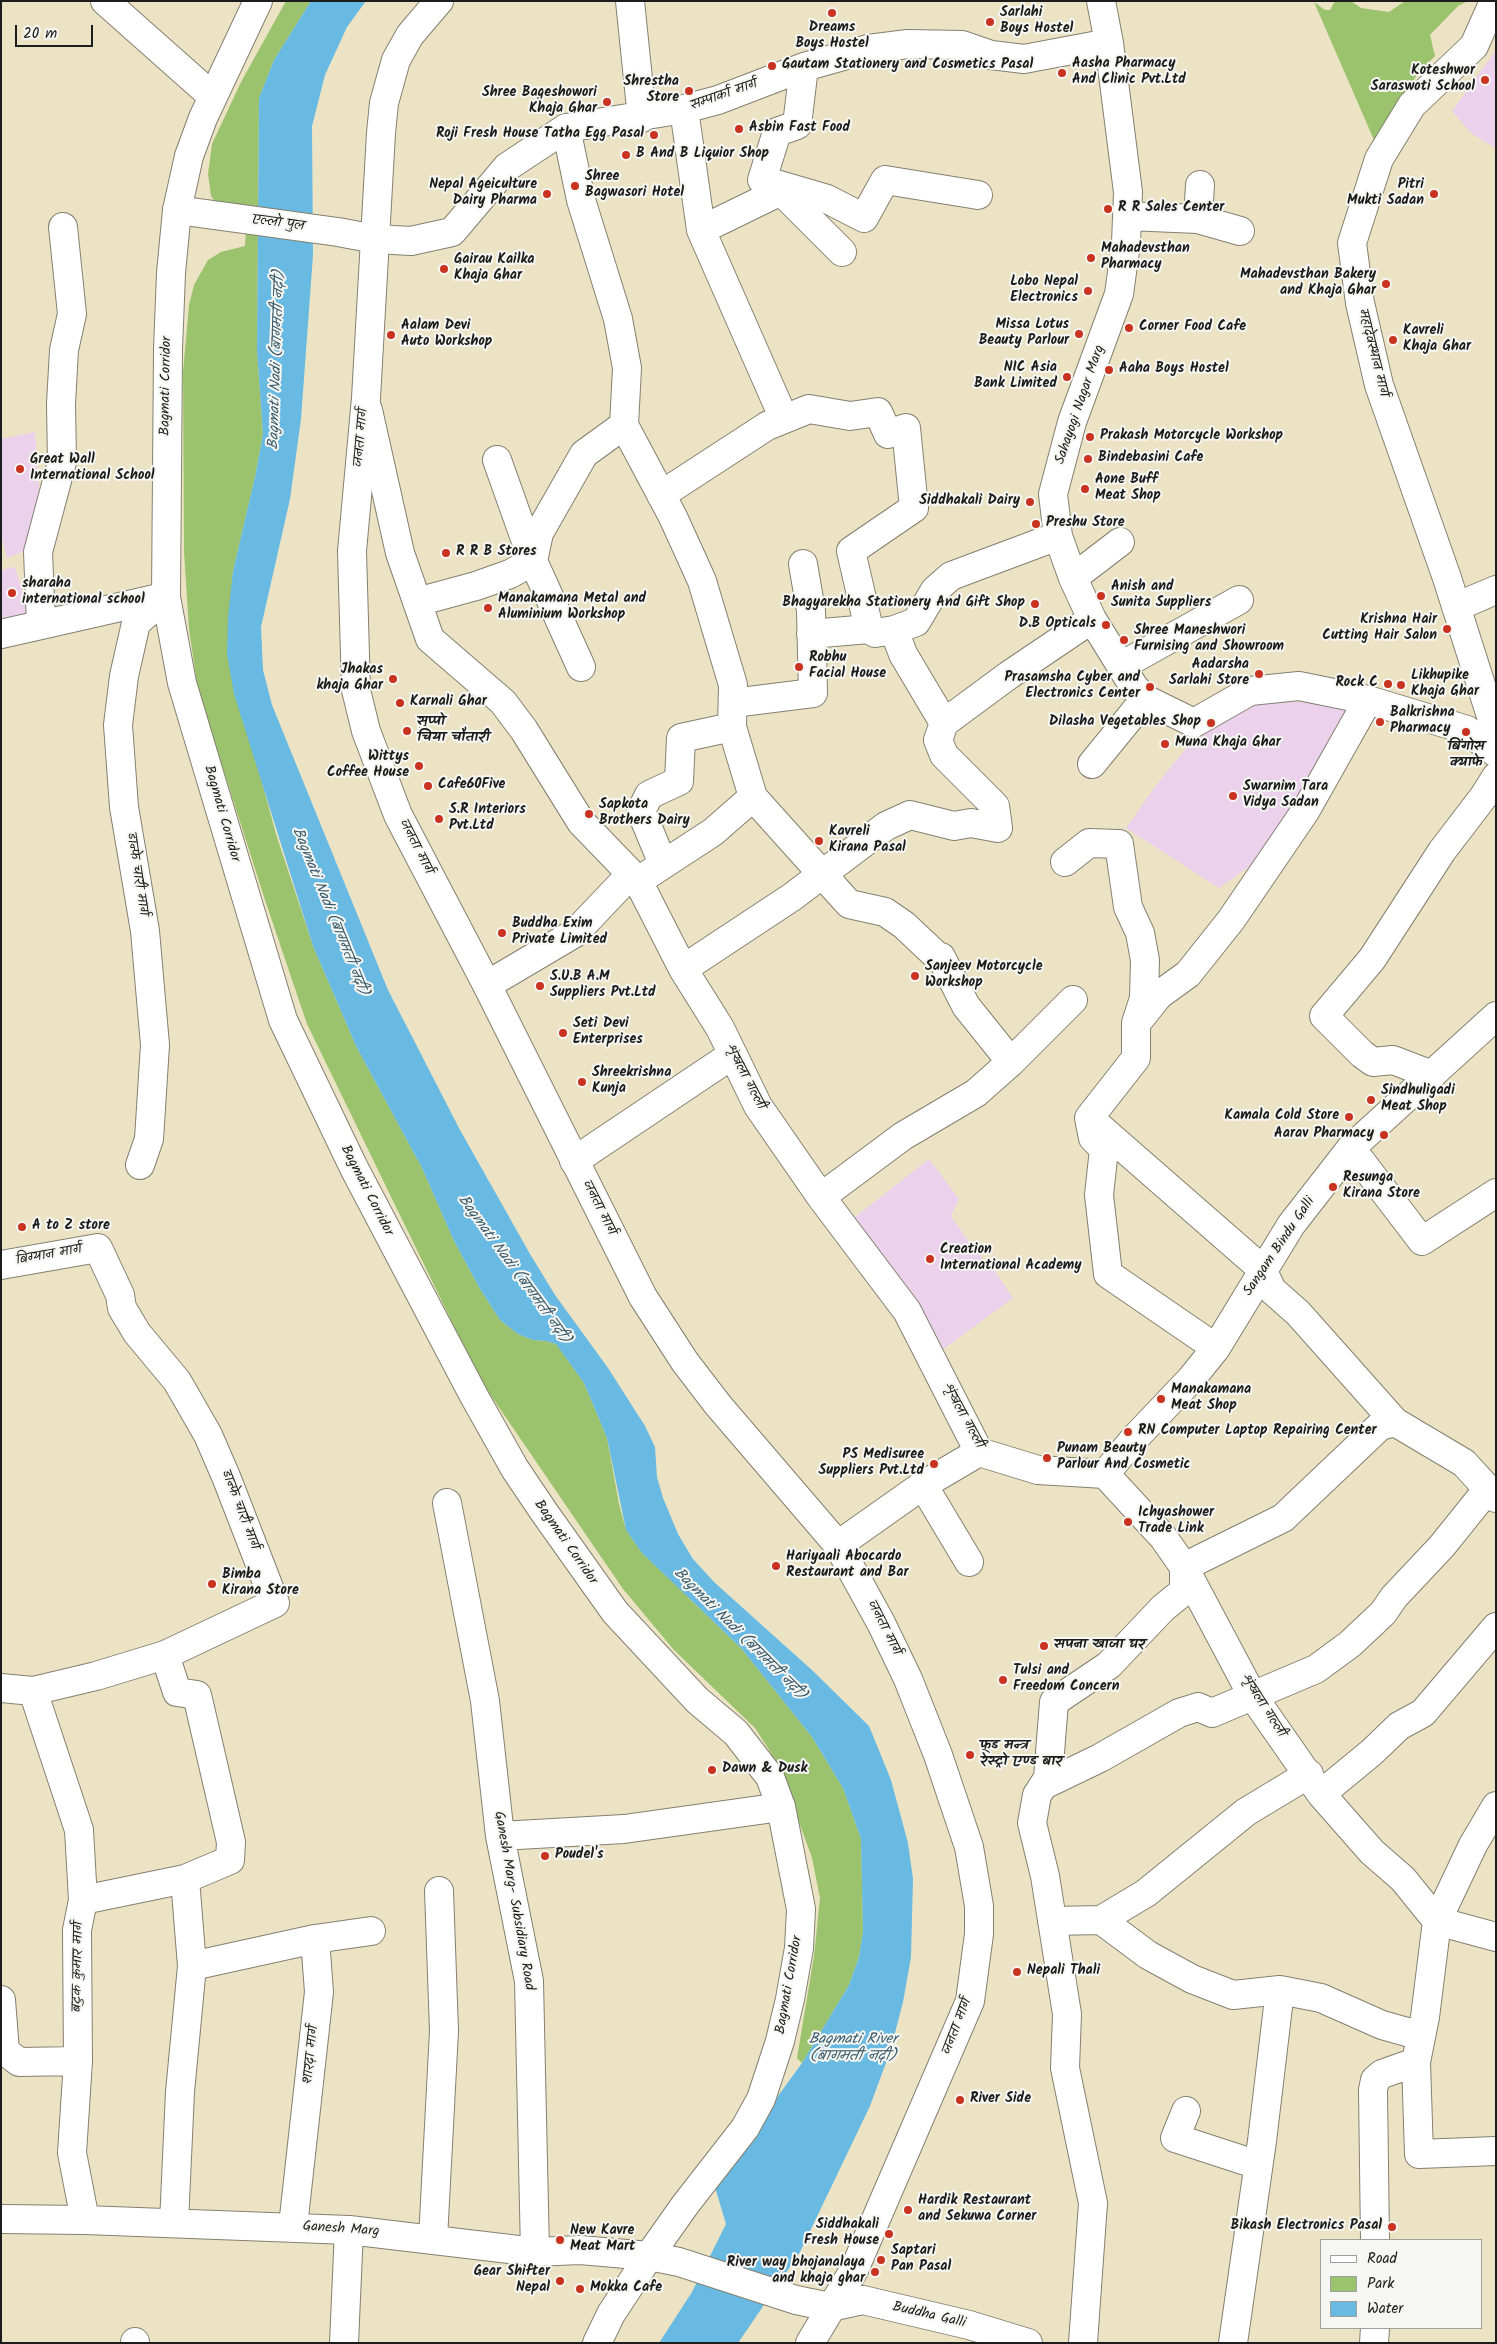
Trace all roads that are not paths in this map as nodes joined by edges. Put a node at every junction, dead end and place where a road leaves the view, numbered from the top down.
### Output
1 (105, 1) edge
2 (258, 1) edge
3 (439, 1) edge
4 (630, 1) edge
5 (1100, 1) edge
6 (1493, 6) edge
7 (1108, 43) junction
8 (804, 66) junction
9 (212, 96) junction
10 (684, 109) junction
11 (642, 118) junction
12 (566, 128) junction
13 (1200, 184) dead end
14 (978, 195) dead end
15 (176, 210) junction
16 (1128, 216) junction
17 (1198, 219) junction
18 (62, 227) dead end
19 (701, 230) junction
20 (1240, 231) dead end
21 (374, 240) junction
22 (842, 252) dead end
23 (366, 398) junction
24 (784, 419) junction
25 (624, 425) junction
26 (496, 460) dead end
27 (661, 495) junction
28 (1058, 536) junction
29 (1120, 542) dead end
30 (533, 561) junction
31 (803, 564) dead end
32 (1073, 578) junction
33 (1496, 590) edge
34 (166, 597) junction
35 (1239, 600) dead end
36 (417, 602) junction
37 (1456, 607) junction
38 (1092, 619) junction
39 (41, 624) junction
40 (882, 630) junction
41 (1, 634) edge
42 (811, 634) junction
43 (1121, 666) junction
44 (581, 667) dead end
45 (1145, 699) junction
46 (1368, 700) junction
47 (732, 715) junction
48 (944, 724) junction
49 (1496, 732) edge
50 (1496, 753) edge
51 (1092, 764) dead end
52 (1496, 777) edge
53 (754, 797) junction
54 (1065, 862) dead end
55 (663, 864) junction
56 (821, 873) junction
57 (634, 877) junction
58 (683, 969) junction
59 (487, 986) junction
60 (1073, 1000) dead end
61 (1496, 1016) edge
62 (1136, 1023) junction
63 (732, 1056) junction
64 (1011, 1062) junction
65 (1432, 1075) junction
66 (1089, 1118) junction
67 (1351, 1148) junction
68 (574, 1161) junction
69 (140, 1165) dead end
70 (1496, 1192) edge
71 (821, 1197) junction
72 (98, 1248) joint
73 (1, 1265) edge
74 (1262, 1269) junction
75 (1216, 1348) junction
76 (1395, 1422) junction
77 (979, 1452) junction
78 (1104, 1474) junction
79 (923, 1485) junction
80 (1492, 1494) edge
81 (447, 1503) dead end
82 (838, 1545) junction
83 (969, 1562) dead end
84 (1184, 1567) junction
85 (1496, 1627) edge
86 (164, 1654) junction
87 (1, 1688) edge
88 (33, 1691) junction
89 (1252, 1695) junction
90 (1315, 1784) junction
91 (1044, 1785) junction
92 (1496, 1806) edge
93 (780, 1807) junction
94 (500, 1836) junction
95 (1484, 1848) edge
96 (185, 1879) junction
97 (439, 1891) dead end
98 (83, 1900) junction
99 (1101, 1920) junction
100 (1052, 1921) junction
101 (1437, 1921) junction
102 (371, 1931) dead end
103 (1496, 1937) edge
104 (315, 1939) junction
105 (192, 1966) junction
106 (1280, 1990) junction
107 (1, 2000) edge
108 (1419, 2049) junction
109 (78, 2061) junction
110 (1186, 2110) dead end
111 (1496, 2151) edge
112 (1258, 2165) junction
113 (1, 2219) edge
114 (85, 2220) junction
115 (174, 2223) junction
116 (293, 2226) junction
117 (350, 2230) junction
118 (433, 2239) junction
119 (1375, 2239) edge
120 (535, 2252) junction
121 (649, 2256) junction
122 (830, 2307) junction
123 (1375, 2329) edge
124 (344, 2343) edge
125 (597, 2343) edge
126 (810, 2343) edge
127 (1028, 2343) edge
128 (1083, 2343) edge
129 (1233, 2343) edge
130 (1374, 2343) edge

1 - 9 street
2 - 9 street, Bagmati Corridor
3 - 21 street, जनता मार्ग
4 - 11 street
5 - 7 street, Sahayogi Nagar Marg
6 - 37 street, महादेवस्थान मार्ग
7 - 8 street, सम्पार्का मार्ग
7 - 16 street, Sahayogi Nagar Marg
8 - 10 street, सम्पार्का मार्ग
8 - 14 street
9 - 15 street, Bagmati Corridor
10 - 11 street, सम्पार्का मार्ग
10 - 19 street
11 - 12 street, सम्पार्का मार्ग
12 - 21 street, सम्पार्का मार्ग
12 - 25 street
13 - 17 street
15 - 21 street, एल्लो पुल
15 - 34 street, Bagmati Corridor
16 - 17 street
16 - 28 street, Sahayogi Nagar Marg
17 - 20 street
18 - 39 street
19 - 22 street
19 - 24 street
21 - 23 street, जनता मार्ग
23 - 36 street, शृंखला गल्ली
23 - 59 street, जनता मार्ग
24 - 27 street
24 - 40 street
25 - 27 street
25 - 30 street
26 - 30 street
27 - 47 street
28 - 32 street, Sahayogi Nagar Marg
28 - 40 street
29 - 32 street
30 - 36 street
30 - 44 street
31 - 42 street
32 - 38 street, Sahayogi Nagar Marg
33 - 37 street
34 - 39 street
34 - 69 street, डान्फे चारी मार्ग
34 - 93 street, Bagmati Corridor
35 - 43 street
36 - 57 street, शृंखला गल्ली
37 - 49 street, महादेवस्थान मार्ग
38 - 43 street, Sahayogi Nagar Marg
38 - 48 street
39 - 41 street
40 - 42 street
40 - 48 street
42 - 47 street
43 - 45 street, Sahayogi Nagar Marg
45 - 46 street, Sahayogi Nagar Marg
45 - 51 street
46 - 50 street, Sahayogi Nagar Marg
46 - 62 street
47 - 53 street
47 - 55 street
48 - 56 street
52 - 65 street
53 - 55 street
53 - 56 street
54 - 62 street
55 - 57 street
56 - 58 street
56 - 64 street
57 - 58 street, शृंखला गल्ली
57 - 59 street
58 - 63 street, शृंखला गल्ली
59 - 68 street, जनता मार्ग
60 - 64 street
61 - 65 street, Sangam Bindu Galli
62 - 66 street
63 - 68 street
63 - 71 street, शृंखला गल्ली
64 - 71 street
65 - 67 street, Sangam Bindu Galli
66 - 74 street
66 - 75 street
67 - 70 street
67 - 74 street, Sangam Bindu Galli
68 - 82 street, जनता मार्ग
71 - 77 street, शृंखला गल्ली
72 - 73 street, बिग्यान मार्ग
72 - 86 street, डान्फे चारी मार्ग
74 - 75 street, Sangam Bindu Galli
74 - 76 street
75 - 78 street, Sangam Bindu Galli
76 - 80 street
76 - 84 street
77 - 78 street, शृंखला गल्ली
77 - 79 street
78 - 84 street, शृंखला गल्ली
79 - 82 street
79 - 83 street
80 - 89 street
81 - 94 street, Ganesh Marg- Subsidiary Road
82 - 122 street, जनता मार्ग
84 - 89 street, शृंखला गल्ली
84 - 91 street
85 - 90 street
86 - 88 street, डान्फे चारी मार्ग
86 - 96 street
87 - 88 street, डान्फे चारी मार्ग
88 - 98 street, बटुक कुमार मार्ग
89 - 90 street, शृंखला गल्ली
89 - 91 street
90 - 99 street
90 - 101 street, शृंखला गल्ली
91 - 100 street
92 - 95 street
93 - 94 street
93 - 121 street, Bagmati Corridor
94 - 120 street, Ganesh Marg- Subsidiary Road
95 - 101 street
96 - 98 street
96 - 105 street
97 - 118 street
98 - 109 street, बटुक कुमार मार्ग
99 - 100 street
99 - 106 street
100 - 128 street
101 - 103 street
101 - 108 street
102 - 104 street
104 - 105 street
104 - 116 street, शारदा मार्ग
105 - 115 street
106 - 108 street
106 - 112 street
107 - 109 street
108 - 111 street
108 - 119 street
109 - 114 street, बटुक कुमार मार्ग
110 - 112 street
112 - 129 street
113 - 114 street, Ganesh Marg
114 - 115 street, Ganesh Marg
115 - 116 street, Ganesh Marg
116 - 117 street, Ganesh Marg
117 - 118 street, Ganesh Marg
117 - 124 street
118 - 120 street, Ganesh Marg
120 - 121 street, Ganesh Marg
121 - 122 street, Ganesh Marg
121 - 125 street, Bagmati Corridor
122 - 126 street, जनता मार्ग
122 - 127 street, Buddha Galli
123 - 130 street

